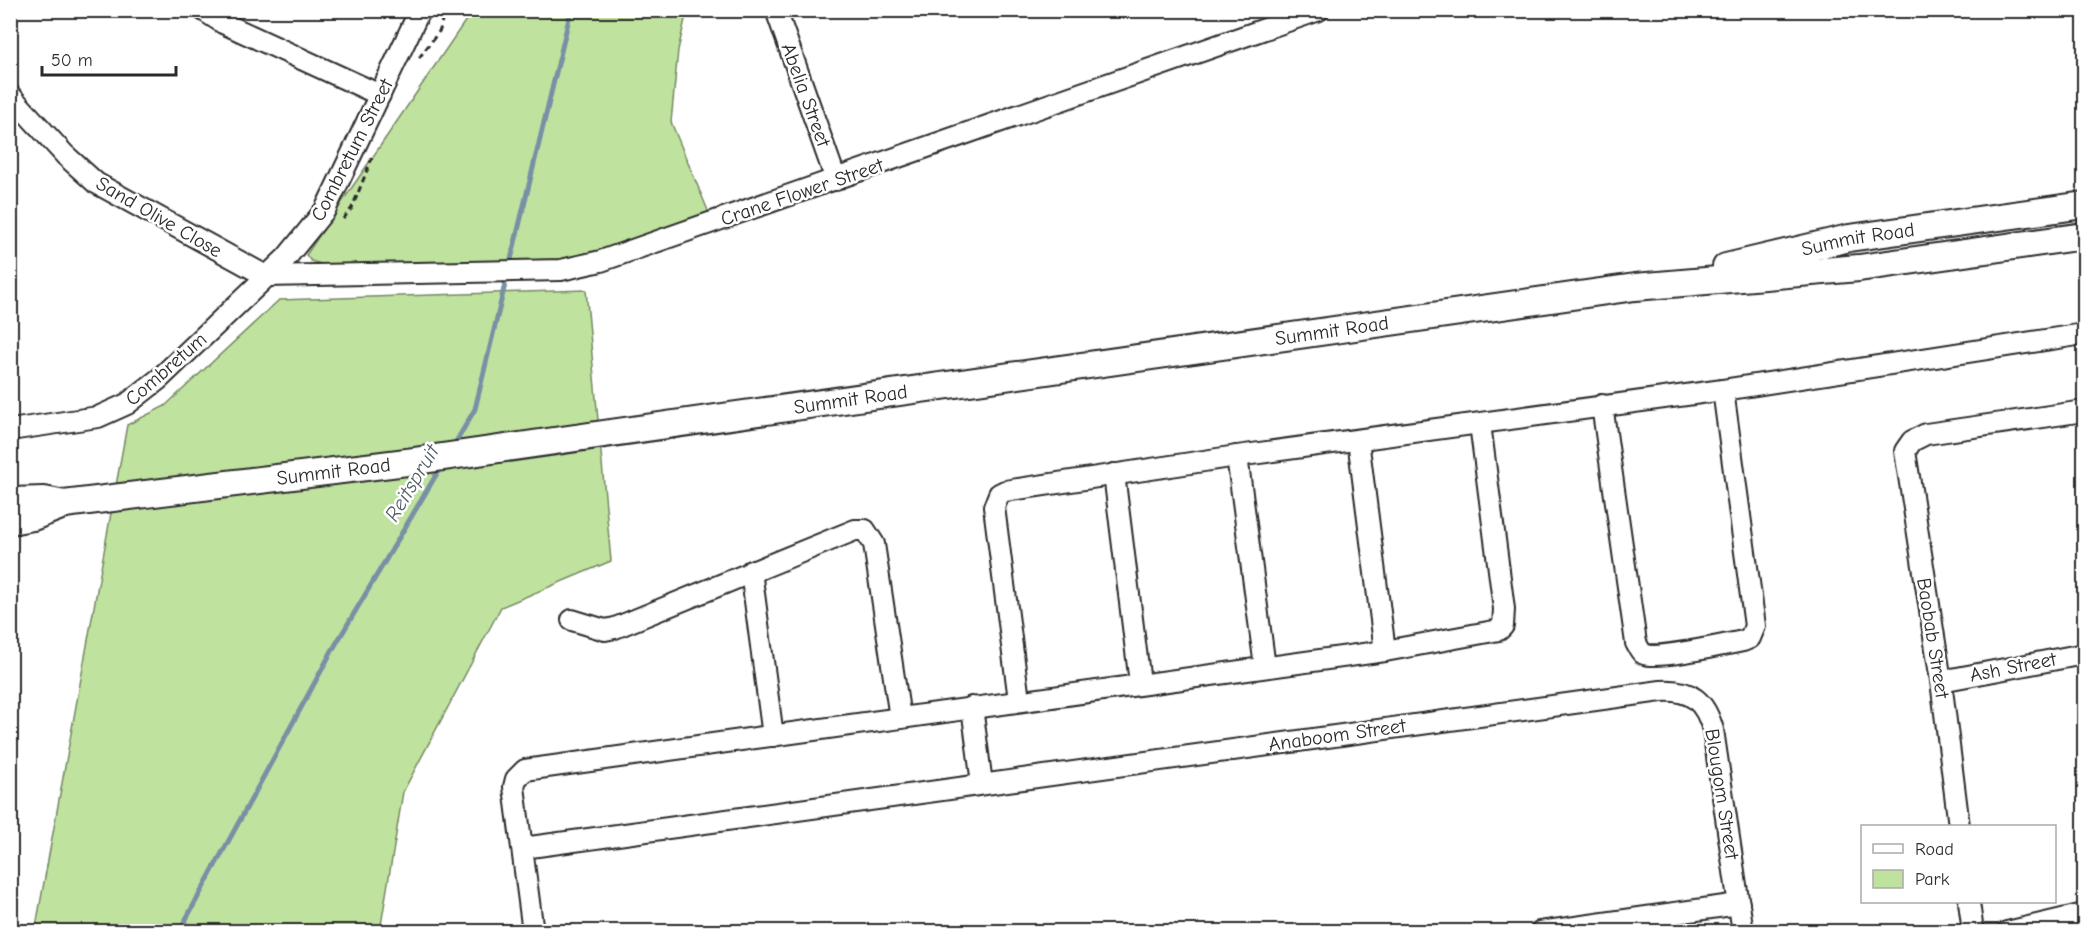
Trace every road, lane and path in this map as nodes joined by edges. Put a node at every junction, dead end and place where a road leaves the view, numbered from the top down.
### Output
1 (202, 10) edge
2 (420, 10) edge
3 (444, 10) edge
4 (776, 10) edge
5 (1319, 10) edge
6 (416, 62) dead end
7 (10, 95) edge
8 (380, 95) junction
9 (375, 150) dead end
10 (836, 180) junction
11 (2085, 205) edge
12 (340, 222) dead end
13 (2085, 236) edge
14 (266, 276) junction
15 (1635, 287) junction
16 (2085, 334) edge
17 (1723, 390) junction
18 (1602, 405) junction
19 (2085, 411) edge
20 (1480, 424) junction
21 (10, 430) edge
22 (1358, 440) junction
23 (1237, 456) junction
24 (1114, 474) junction
25 (10, 501) edge
26 (64, 504) junction
27 (10, 521) edge
28 (751, 572) junction
29 (572, 620) dead end
30 (1385, 651) junction
31 (2085, 654) edge
32 (1265, 667) junction
33 (1941, 681) junction
34 (1140, 683) junction
35 (1661, 691) joint
36 (1019, 700) junction
37 (972, 707) junction
38 (900, 718) junction
39 (773, 736) junction
40 (982, 784) junction
41 (1959, 825) edge
42 (523, 848) junction
43 (1969, 903) edge
44 (1739, 904) junction
45 (2085, 914) edge
46 (533, 932) edge
47 (1540, 932) edge
48 (1743, 932) edge
49 (1973, 932) edge
50 (2007, 932) edge

1 - 8 street
2 - 8 street, Combretum Street
3 - 6 path
4 - 10 street, Abelia Street
5 - 10 street, Crane Flower Street
7 - 14 street, Sand Olive Close
8 - 14 street, Combretum Street
9 - 12 path
10 - 14 street, Crane Flower Street
11 - 15 main road, Summit Road
13 - 15 main road, Summit Road
14 - 21 street, Combretum
15 - 26 main road, Summit Road
16 - 17 street
17 - 18 street
17 - 18 street
18 - 20 street
19 - 33 street, Baobab Street
20 - 22 street
20 - 30 street
22 - 23 street
22 - 30 street
23 - 24 street
23 - 32 street
24 - 34 street
24 - 36 street
25 - 26 main road, Summit Road
26 - 27 main road, Summit Road
28 - 29 street
28 - 38 street
28 - 39 street
30 - 32 street
31 - 33 street, Ash Street
32 - 34 street
33 - 41 street, Baobab Street
34 - 36 street
35 - 40 street, Anaboom Street
35 - 44 street, Blougom Street
36 - 37 street
37 - 38 street
37 - 40 street
38 - 39 street
39 - 42 street
40 - 42 street, Anaboom Street
42 - 46 street
43 - 49 street
44 - 47 street
44 - 48 street, Blougom Street
45 - 50 street

